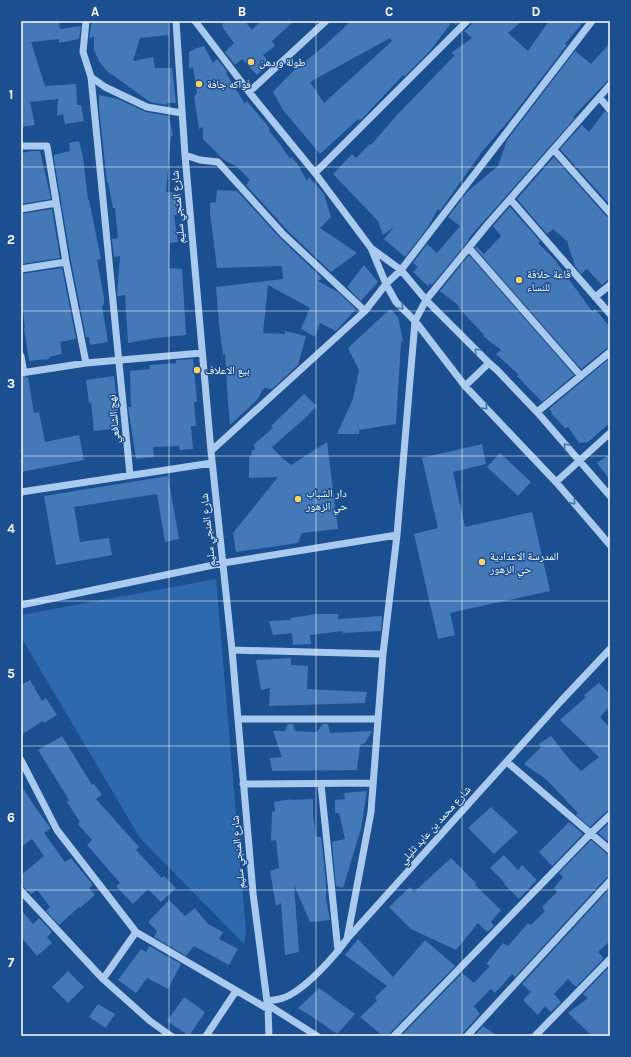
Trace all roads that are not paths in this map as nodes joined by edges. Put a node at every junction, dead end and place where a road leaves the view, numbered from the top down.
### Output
1 (176, 21) edge
2 (195, 21) edge
3 (326, 21) edge
4 (466, 21) edge
5 (592, 21) edge
6 (84, 22) edge
7 (91, 76) junction
8 (610, 85) edge
9 (249, 92) junction
10 (600, 98) junction
11 (610, 110) edge
12 (182, 113) junction
13 (21, 146) edge
14 (554, 150) junction
15 (185, 156) junction
16 (315, 173) junction
17 (510, 198) junction
18 (56, 203) junction
19 (21, 209) edge
20 (610, 212) edge
21 (371, 248) junction
22 (470, 248) junction
23 (66, 262) junction
24 (21, 269) edge
25 (401, 270) junction
26 (386, 284) junction
27 (610, 285) edge
28 (595, 297) junction
29 (426, 300) junction
30 (365, 310) junction
31 (610, 314) edge
32 (415, 321) junction
33 (610, 352) edge
34 (202, 353) junction
35 (21, 356) edge
36 (119, 360) junction
37 (489, 363) junction
38 (86, 364) junction
39 (22, 373) edge
40 (581, 376) junction
41 (465, 386) junction
42 (537, 412) junction
43 (610, 433) edge
44 (211, 451) junction
45 (578, 461) junction
46 (212, 463) junction
47 (130, 475) junction
48 (556, 482) junction
49 (21, 492) edge
50 (610, 496) edge
51 (397, 535) junction
52 (610, 545) edge
53 (223, 563) junction
54 (21, 605) edge
55 (610, 649) edge
56 (232, 650) junction
57 (383, 654) junction
58 (378, 719) junction
59 (239, 720) junction
60 (21, 760) edge
61 (507, 762) junction
62 (373, 782) junction
63 (243, 784) junction
64 (321, 784) junction
65 (610, 815) edge
66 (591, 833) junction
67 (610, 850) edge
68 (610, 881) edge
69 (21, 891) edge
70 (136, 932) junction
71 (347, 939) junction
72 (338, 951) junction
73 (610, 959) edge
74 (103, 979) junction
75 (236, 991) junction
76 (268, 1005) junction
77 (171, 1036) edge
78 (206, 1036) edge
79 (269, 1036) edge
80 (318, 1036) edge
81 (394, 1036) edge
82 (467, 1036) edge
83 (535, 1036) edge

1 - 12 street, شارع المنجي سليم
2 - 9 street
3 - 9 street
4 - 16 street
5 - 25 street
6 - 7 street, نهج الشافعي
7 - 12 street
7 - 36 street, نهج الشافعي
8 - 10 street
9 - 16 street
10 - 11 street
10 - 14 street
12 - 15 street, شارع المنجي سليم
13 - 18 street
14 - 17 street
14 - 20 street
15 - 30 street
15 - 34 street, شارع المنجي سليم
16 - 21 street
17 - 22 street
17 - 28 street
18 - 19 street
18 - 23 street
21 - 25 street
21 - 26 street
22 - 29 street
22 - 40 street
23 - 24 street
23 - 38 street
25 - 26 street
25 - 29 street
26 - 30 street
26 -> 32 street
27 - 28 street
28 - 31 street
29 - 32 street
37 -> 29 street
30 - 44 street
32 - 41 street
32 - 51 street
33 - 40 street
34 - 36 street
34 - 44 street, شارع المنجي سليم
35 - 39 street
36 - 38 street
36 - 47 street, نهج الشافعي
37 - 41 street
37 - 42 street
38 - 39 street
40 - 42 street
41 -> 48 street
45 -> 42 street
43 - 45 street
44 - 46 street, شارع المنجي سليم
45 - 48 street
45 - 50 street
46 - 47 street
46 - 53 street, شارع المنجي سليم
47 - 49 street
48 -> 52 street
51 - 53 street
51 - 57 street
53 - 54 street
53 - 56 street, شارع المنجي سليم
55 - 61 street, شارع محمد بن عايد تليلي
56 - 57 street
56 - 59 street, شارع المنجي سليم
57 - 58 street
58 - 59 street
58 - 62 street
59 - 63 street, شارع المنجي سليم
60 - 70 street
61 - 66 street
61 - 71 street, شارع محمد بن عايد تليلي
62 - 64 street
62 - 71 street
63 - 64 street
63 - 76 street, شارع المنجي سليم
64 - 72 street
65 - 66 street
66 - 67 street
66 - 81 street
68 - 82 street
69 - 74 street
70 - 74 street
70 - 75 street
71 - 72 street, شارع محمد بن عايد تليلي
72 - 76 street, شارع محمد بن عايد تليلي
73 - 83 street
74 - 77 street
75 - 76 street
75 - 78 street
76 - 79 street, شارع المنجي سليم
76 - 80 street

